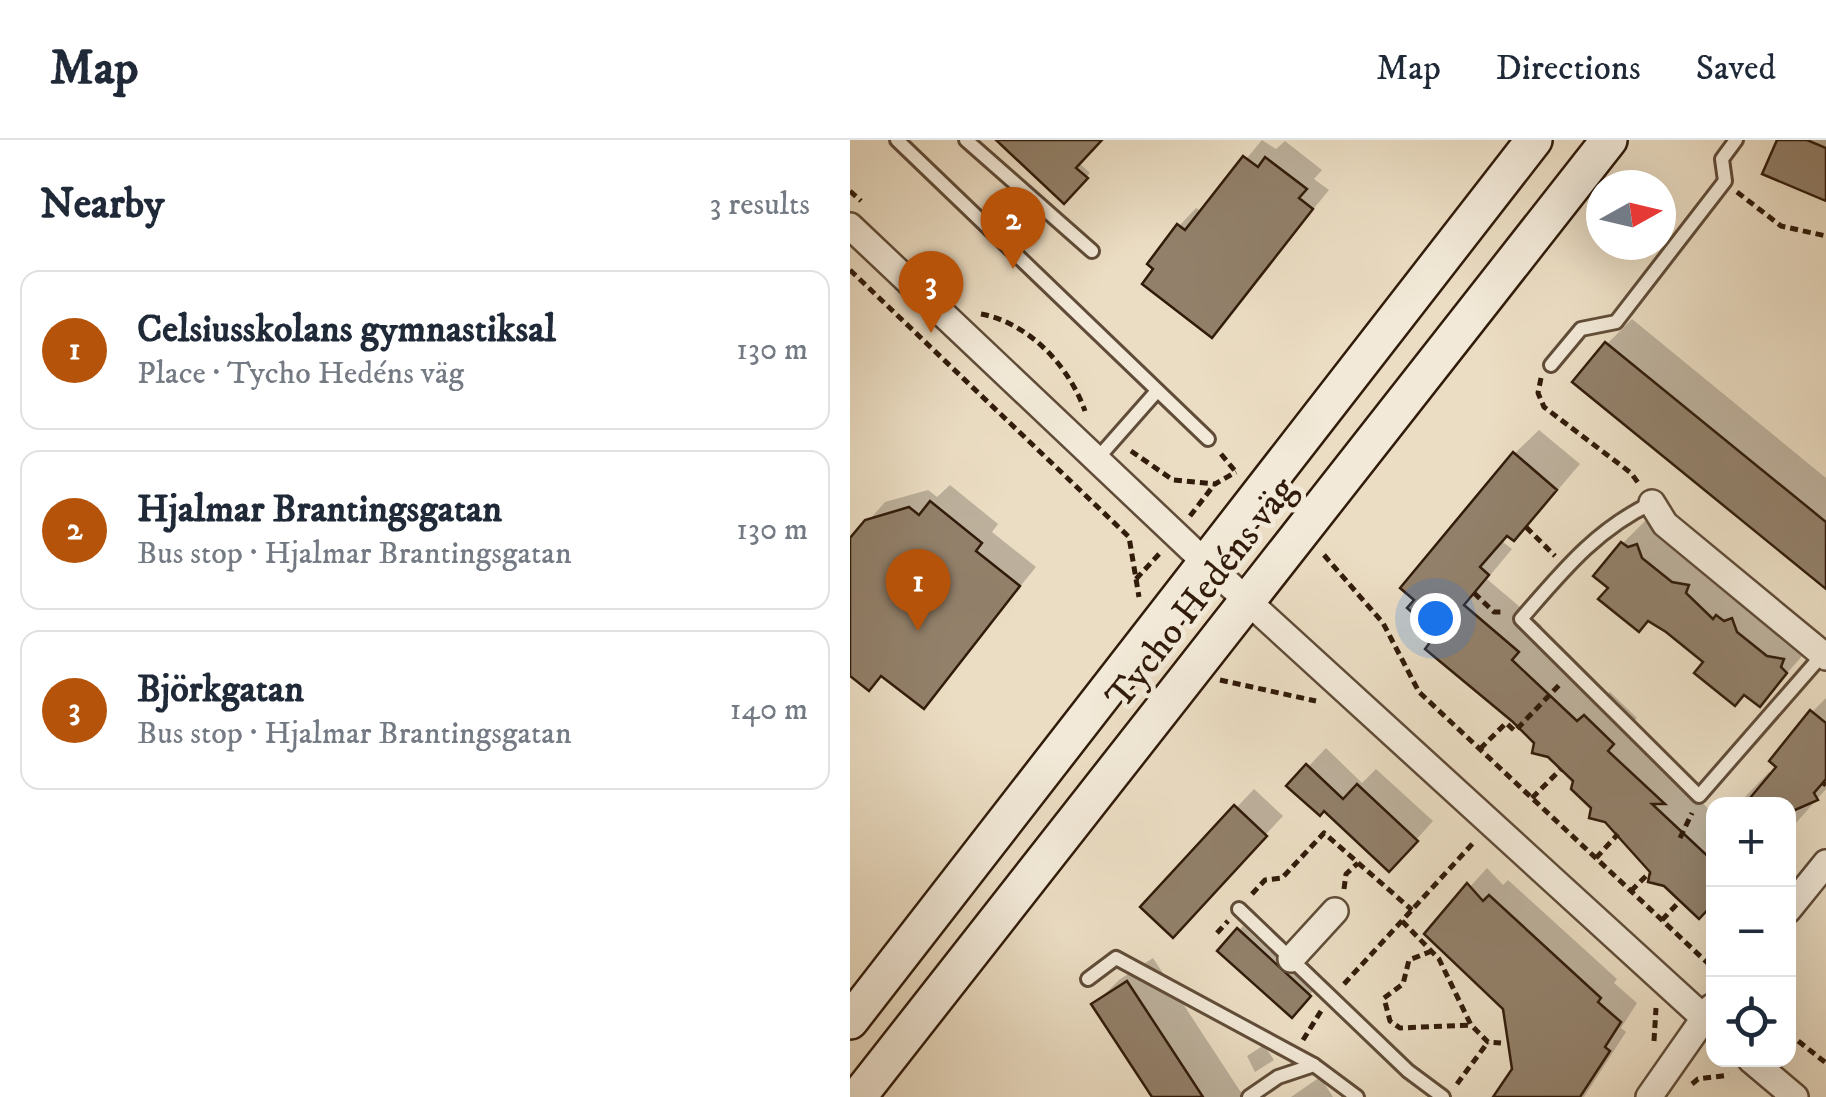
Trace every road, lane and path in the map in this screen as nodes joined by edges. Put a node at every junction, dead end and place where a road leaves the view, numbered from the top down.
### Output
1 (897, 140) edge
2 (966, 140) edge
3 (1534, 140) edge
4 (1608, 140) edge
5 (1736, 140) edge
6 (1725, 181) junction
7 (850, 226) edge
8 (1826, 236) edge
9 (1092, 251) dead end
10 (1552, 364) joint
11 (1157, 392) junction
12 (1208, 439) dead end
13 (1096, 459) junction
14 (1652, 503) junction
15 (1526, 527) dead end
16 (1206, 562) junction
17 (1566, 568) junction
18 (1474, 593) dead end
19 (1247, 597) junction
20 (1521, 619) junction
21 (1824, 656) edge
22 (1573, 670) junction
23 (1480, 750) dead end
24 (1561, 769) dead end
25 (1699, 796) junction
26 (1532, 798) dead end
27 (1618, 834) dead end
28 (1477, 838) dead end
29 (1680, 838) dead end
30 (1596, 858) dead end
31 (1826, 863) edge
32 (1650, 872) dead end
33 (1632, 892) dead end
34 (1796, 900) edge
35 (1680, 901) dead end
36 (1239, 909) junction
37 (1412, 910) junction
38 (1335, 911) dead end
39 (1662, 920) dead end
40 (1402, 921) junction
41 (1217, 934) dead end
42 (1432, 951) junction
43 (1291, 960) junction
44 (1088, 979) dead end
45 (1331, 998) junction
46 (1656, 1006) dead end
47 (1706, 1013) edge
48 (850, 1021) edge
49 (1706, 1022) edge
50 (1470, 1024) junction
51 (1796, 1039) edge
52 (1488, 1042) junction
53 (1501, 1043) dead end
54 (1653, 1045) dead end
55 (1296, 1053) junction
56 (1826, 1063) edge
57 (1314, 1065) junction
58 (1743, 1067) edge
59 (1698, 1079) dead end
60 (858, 1097) edge
61 (1249, 1097) edge
62 (1357, 1097) edge
63 (1445, 1097) edge
64 (1649, 1097) edge
65 (1796, 1097) edge

1 - 11 lane
2 - 9 lane
3 - 16 main road, Tycho Hedéns väg
4 - 19 main road, Tycho Hedéns väg
5 - 6 lane
6 - 8 path
6 - 10 lane
7 - 13 street
10 - 14 path
11 - 12 lane
11 - 13 lane
13 - 16 street
14 - 17 lane
14 - 21 street
15 - 17 path
16 - 19 street
16 - 48 main road, Tycho Hedéns väg
17 - 20 lane
18 - 20 path
19 - 47 street
19 - 60 main road, Tycho Hedéns väg
20 - 22 lane
21 - 25 lane
22 - 23 path
22 - 25 lane
24 - 26 path
25 - 29 path
27 - 30 path
28 - 37 path
31 - 34 street
32 - 33 path
35 - 39 path
36 - 37 path
36 - 41 path
36 - 43 lane
37 - 40 path
38 - 43 street
40 - 42 path
40 - 45 path
42 - 50 path
42 - 50 path
43 - 45 lane
44 - 55 lane
45 - 55 path
45 - 63 lane
46 - 54 path
49 - 64 street
50 - 52 path
51 - 56 path
52 - 53 path
52 - 63 path
55 - 57 lane
57 - 61 lane
57 - 62 lane
58 - 59 path
58 - 65 street

